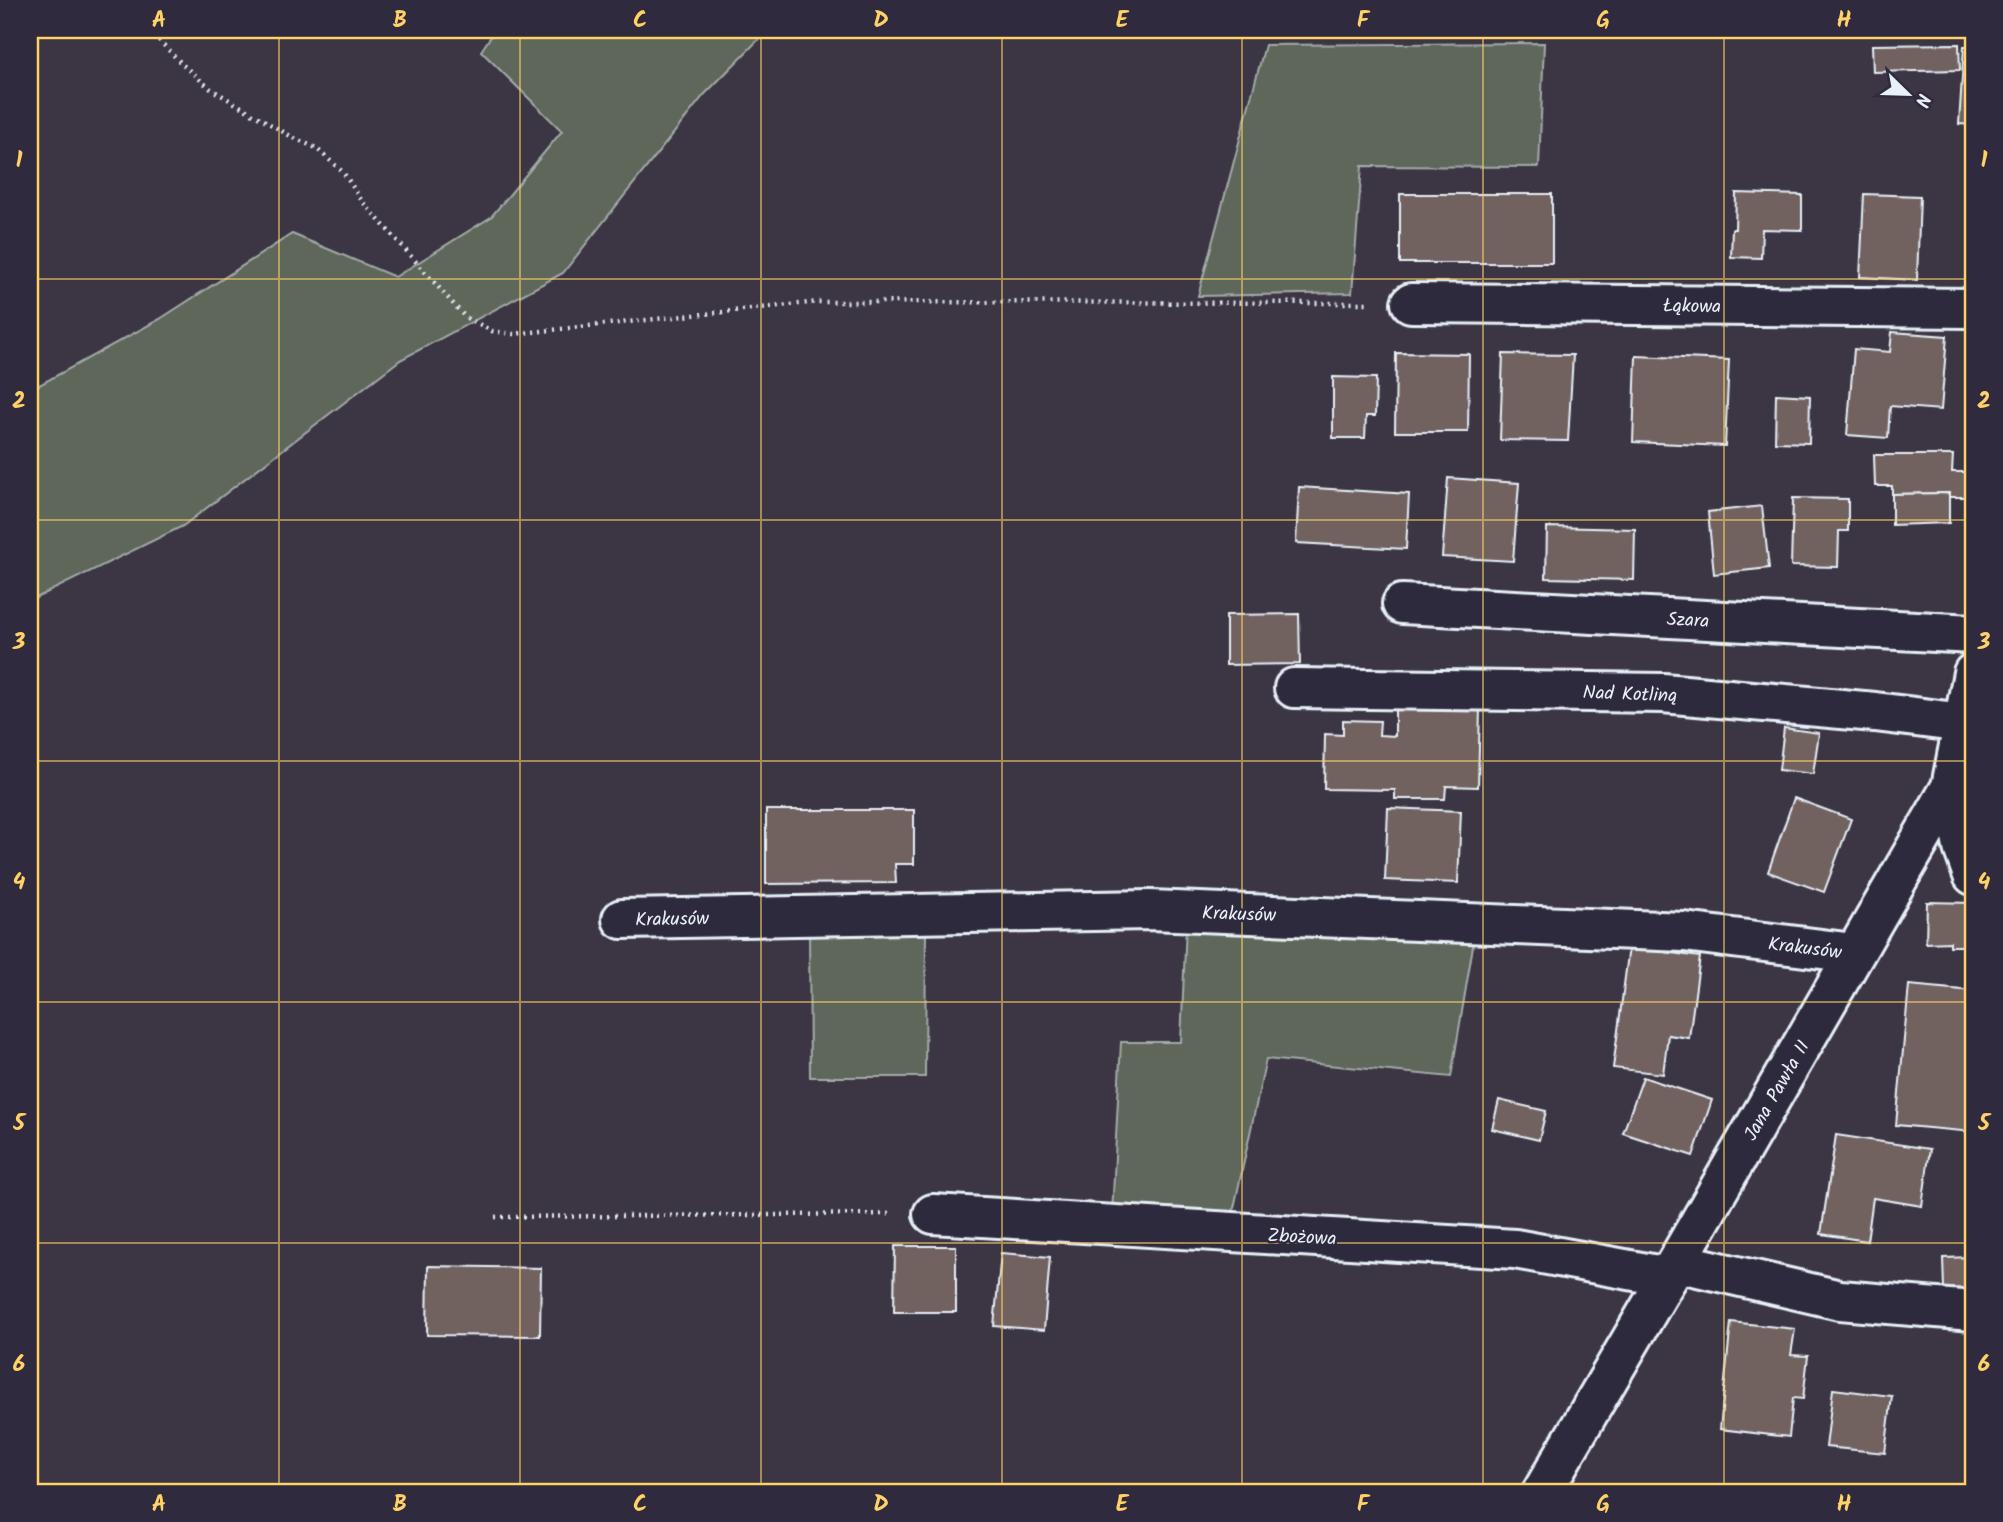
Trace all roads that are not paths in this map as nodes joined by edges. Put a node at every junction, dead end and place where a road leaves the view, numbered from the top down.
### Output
1 (1410, 303) road end
2 (1973, 308) edge
3 (1402, 604) dead end
4 (1973, 634) edge
5 (1973, 673) edge
6 (1294, 688) dead end
7 (1964, 723) junction
8 (1951, 787) junction
9 (1928, 828) junction
10 (1970, 856) edge
11 (622, 919) dead end
12 (1854, 954) junction
13 (933, 1214) road end
14 (1673, 1269) junction
15 (1973, 1311) edge
16 (1542, 1492) edge

1 - 2 street, Łąkowa
3 - 4 street, Szara
5 - 7 street, Jana Pawła II
6 - 7 street, Nad Kotliną
7 - 8 street, Jana Pawła II
8 - 9 street, Jana Pawła II
8 - 10 street
9 - 10 street
9 - 12 street, Jana Pawła II
11 - 12 street, Krakusów
12 - 14 street, Jana Pawła II
13 - 14 street, Zbożowa
14 - 15 street, Zbożowa
14 - 16 street, Jana Pawła II

